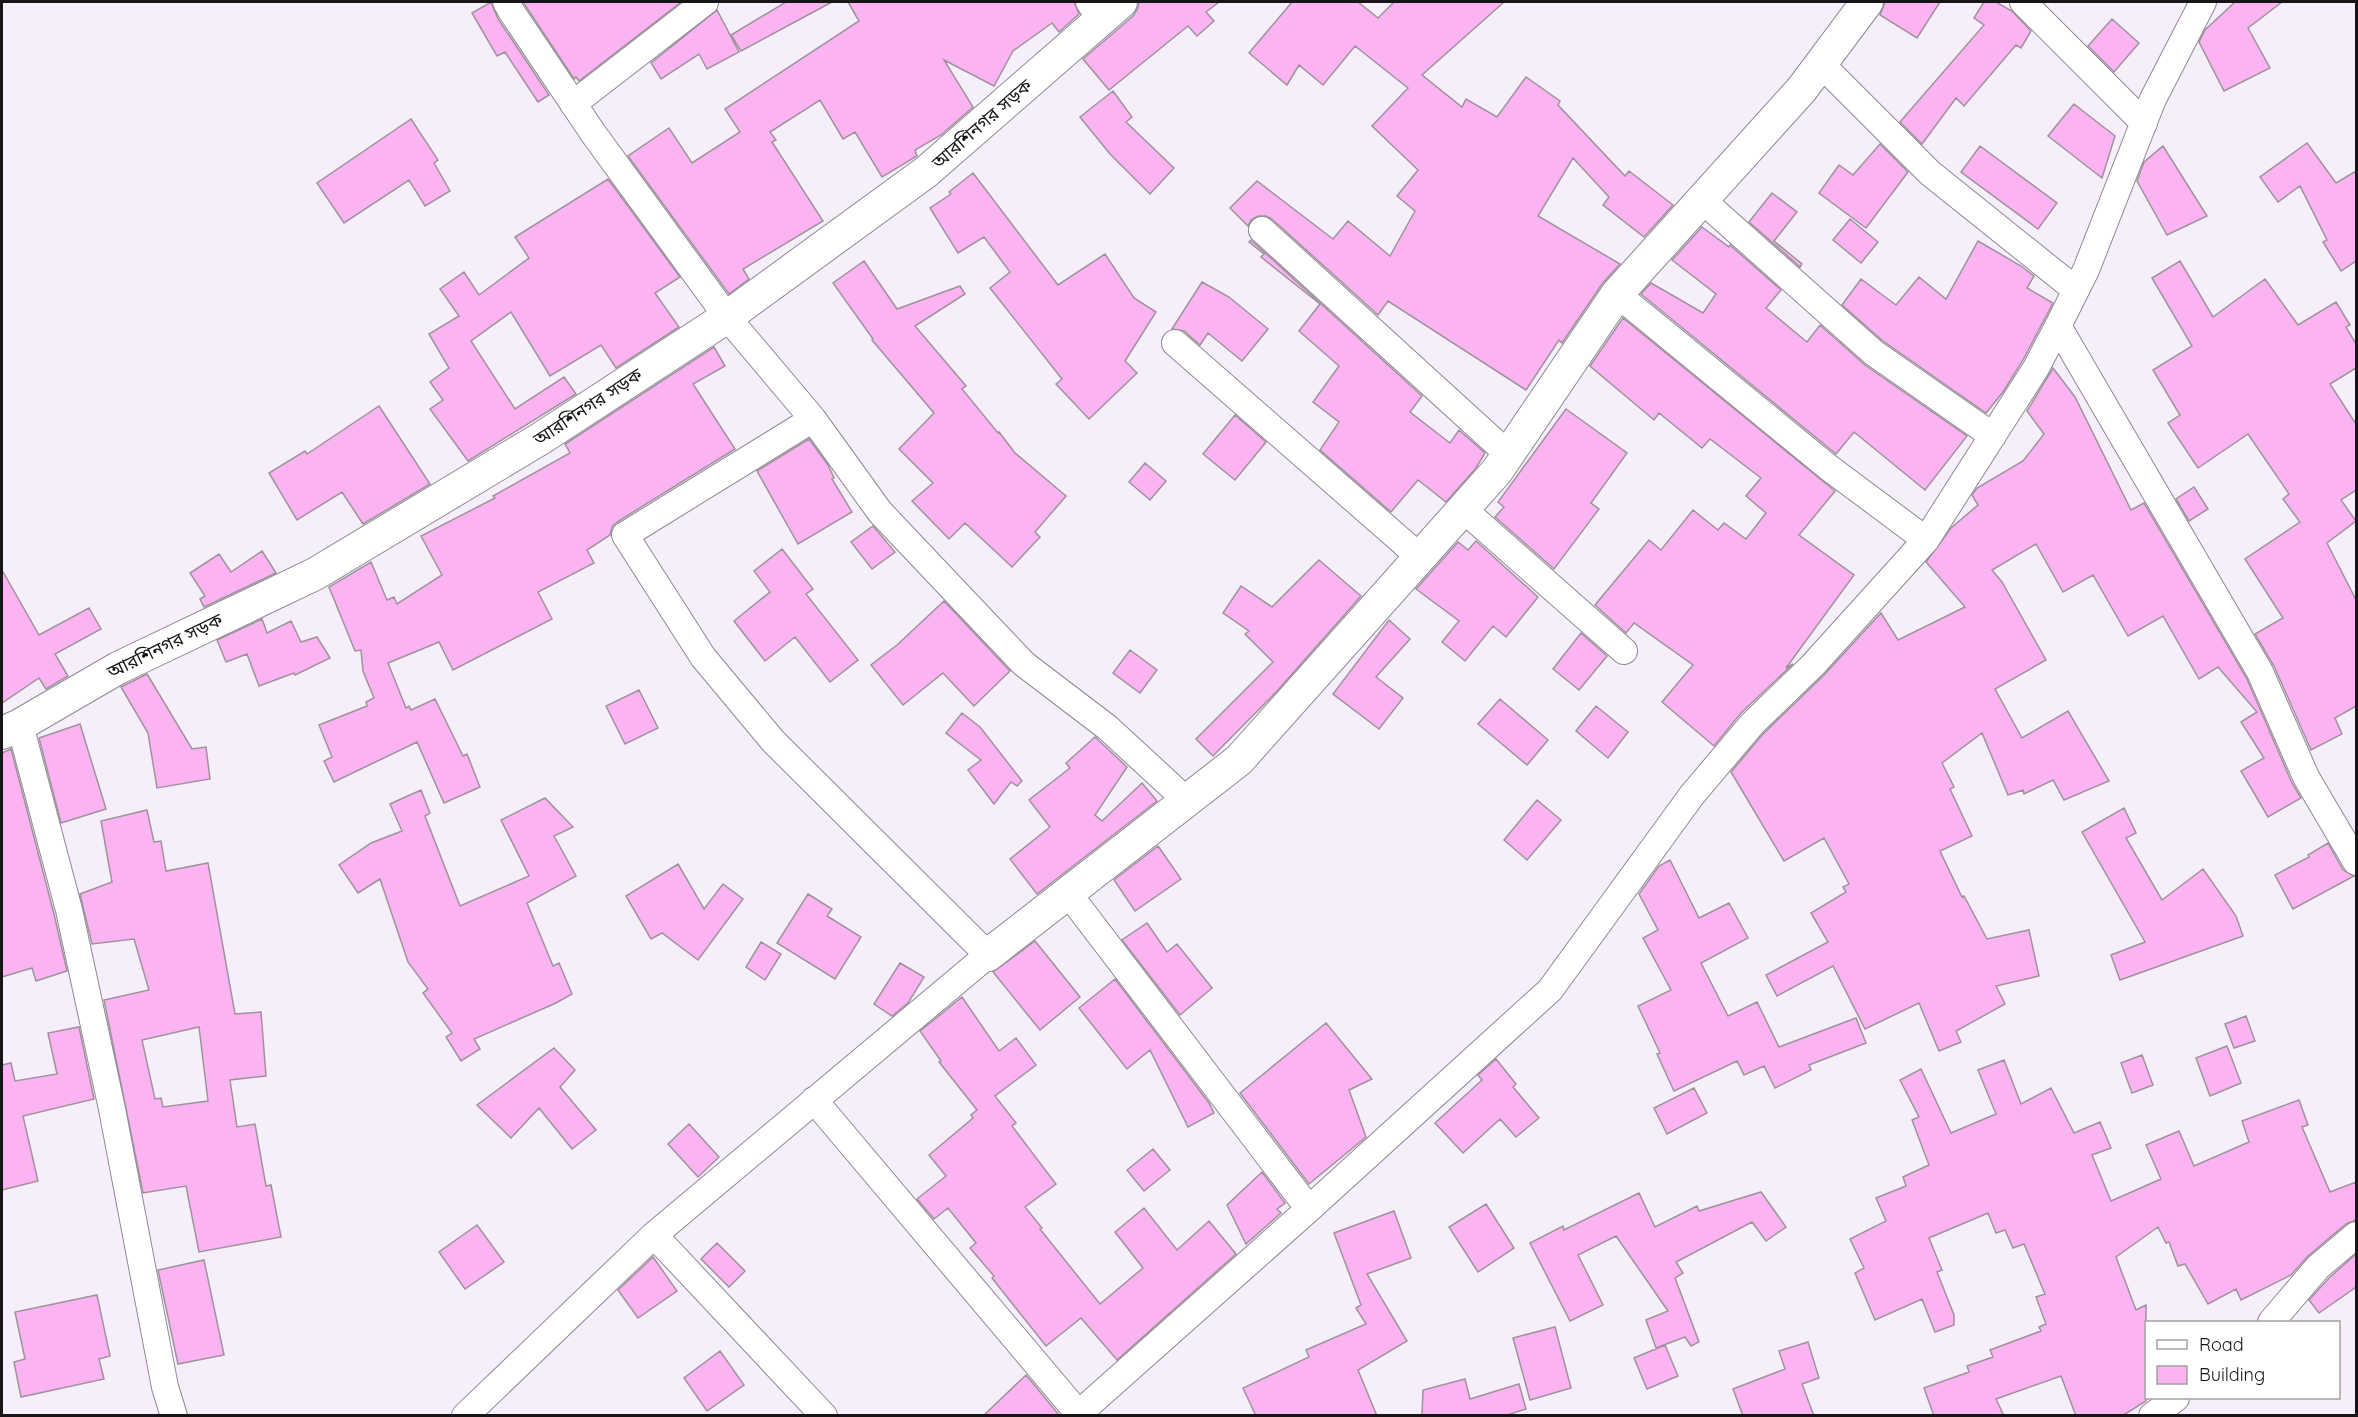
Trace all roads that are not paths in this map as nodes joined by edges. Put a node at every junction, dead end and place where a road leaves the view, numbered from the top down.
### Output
1 (506, 2) edge
2 (705, 2) edge
3 (1868, 2) edge
4 (2023, 2) edge
5 (2203, 2) edge
6 (1104, 8) edge
7 (1821, 64) junction
8 (573, 104) junction
9 (2144, 123) junction
10 (1701, 199) junction
11 (1262, 230) dead end
12 (2076, 290) junction
13 (1617, 294) junction
14 (727, 317) junction
15 (2058, 326) junction
16 (1175, 343) dead end
17 (813, 419) junction
18 (1993, 436) junction
19 (1508, 454) junction
20 (1463, 510) junction
21 (1926, 540) junction
22 (1421, 558) junction
23 (1624, 651) dead end
24 (11, 729) edge
25 (1186, 800) junction
26 (2356, 862) edge
27 (1068, 893) junction
28 (988, 955) junction
29 (814, 1100) junction
30 (1309, 1209) junction
31 (654, 1235) junction
32 (2356, 1235) edge
33 (2273, 1321) edge
34 (2175, 1399) edge
35 (473, 1413) edge
36 (1077, 1414) edge
37 (174, 1416) edge
38 (824, 1416) edge
39 (2152, 1416) edge

1 - 8 street
2 - 8 street
3 - 7 street
4 - 9 street
5 - 9 street
6 - 14 street, আরশিনগর সড়ক
7 - 10 street
7 - 12 street
8 - 14 street
9 - 12 street
10 - 13 street
10 - 18 street
11 - 19 street
12 - 15 street
13 - 19 street
13 - 21 street
14 - 17 street
14 - 24 street, আরশিনগর সড়ক
15 - 18 street
15 - 26 street
16 - 22 street
17 - 25 street
17 - 28 street
18 - 21 street
19 - 20 street
20 - 22 street
20 - 23 street
21 - 30 street
22 - 25 street
24 - 37 street
25 - 27 street
27 - 28 street
27 - 30 street
28 - 29 street
29 - 31 street
29 - 36 street
30 - 36 street
31 - 35 street
31 - 38 street
32 - 33 street
34 - 39 street

